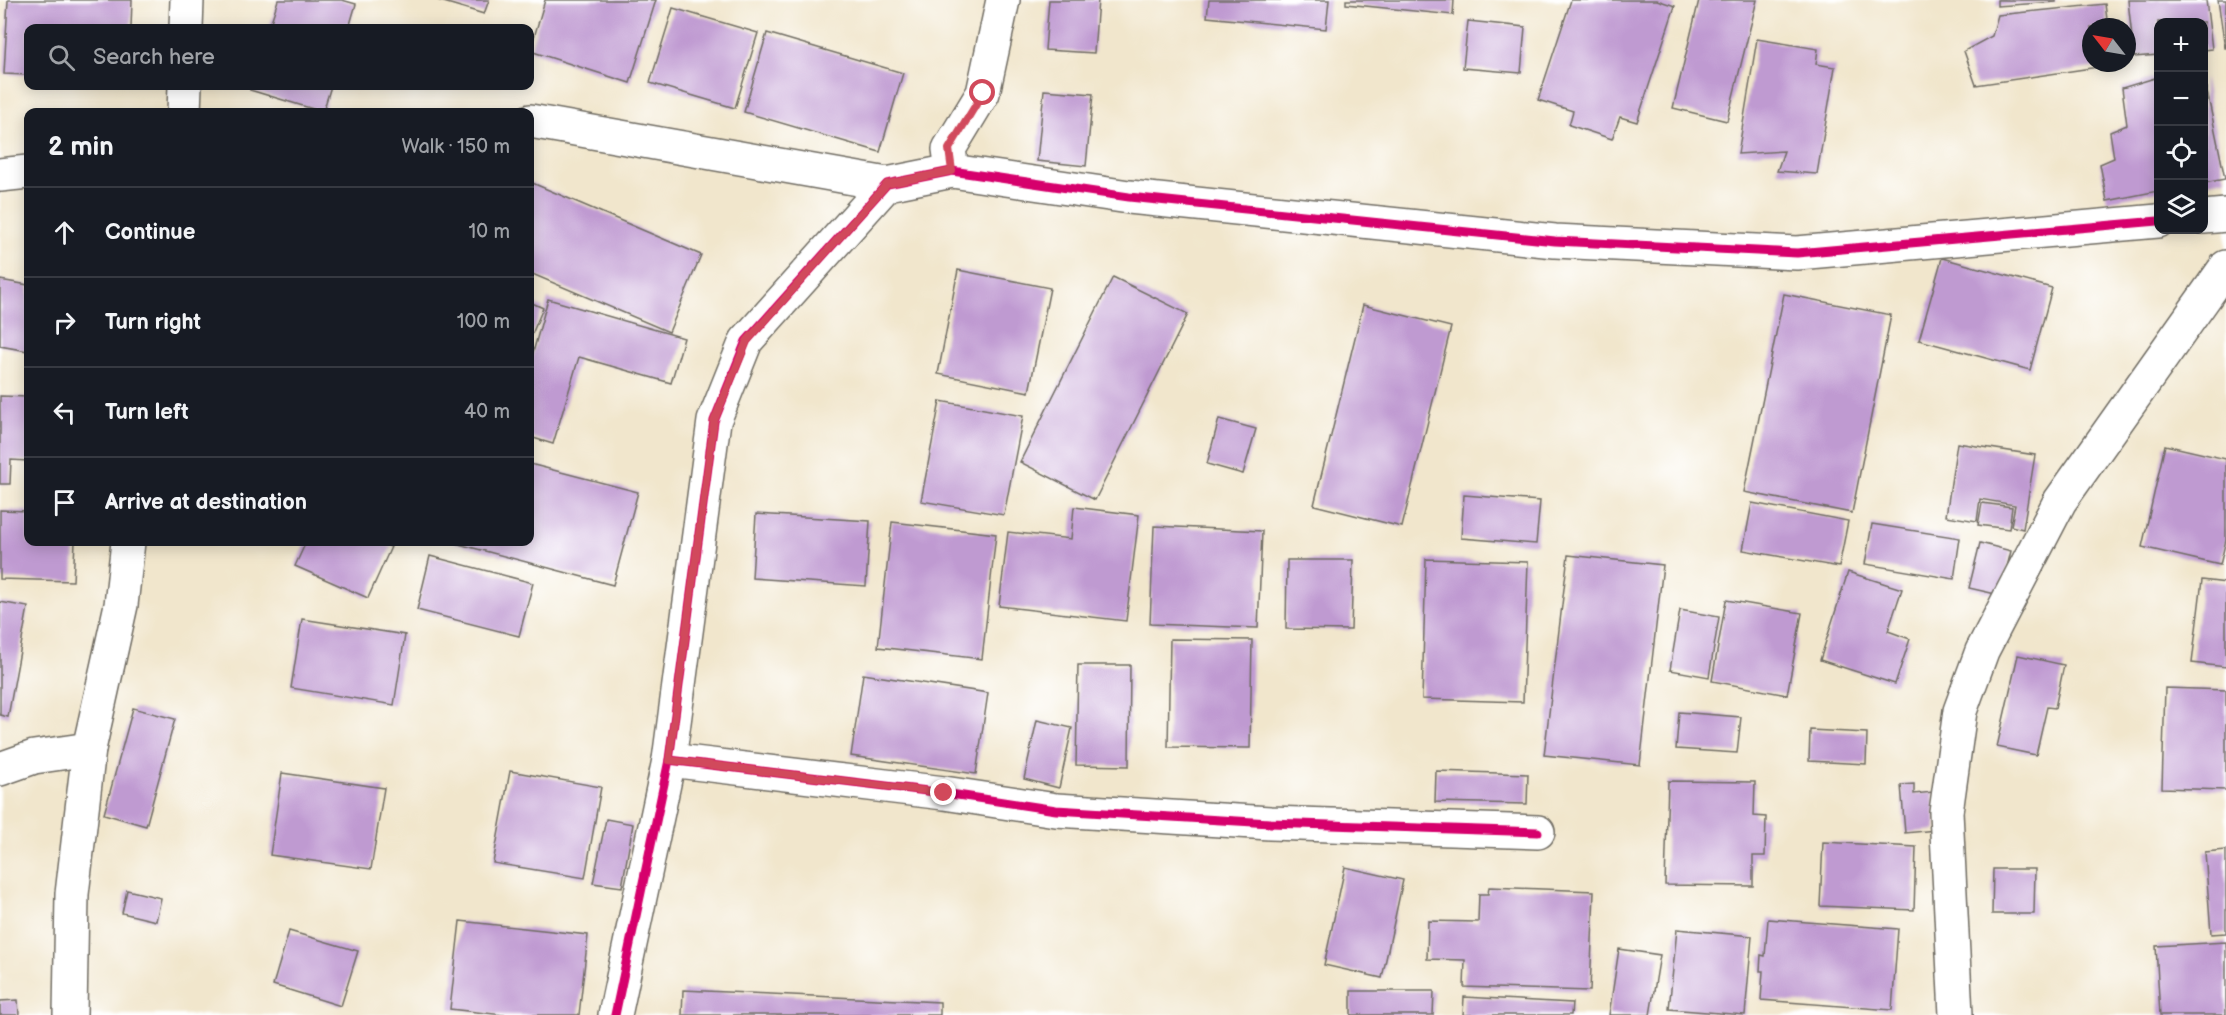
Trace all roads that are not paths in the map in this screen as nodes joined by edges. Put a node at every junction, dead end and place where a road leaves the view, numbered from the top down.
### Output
1 (187, 0) edge
2 (1003, 0) edge
3 (186, 24) edge
4 (185, 90) edge
5 (184, 108) edge
6 (534, 122) edge
7 (952, 171) junction
8 (24, 172) edge
9 (0, 175) edge
10 (887, 184) junction
11 (2226, 215) edge
12 (2208, 217) edge
13 (2154, 221) edge
14 (2226, 267) edge
15 (128, 546) edge
16 (88, 749) junction
17 (669, 760) junction
18 (0, 769) edge
19 (1538, 832) dead end
20 (70, 1015) edge
21 (615, 1015) edge
22 (1956, 1015) edge

1 - 3 street
2 - 7 street
4 - 5 street
6 - 10 street
7 - 10 street
7 - 13 street
8 - 9 street
10 - 17 street
11 - 12 street
14 - 22 street
15 - 16 street
16 - 18 street
16 - 20 street
17 - 19 street
17 - 21 street

